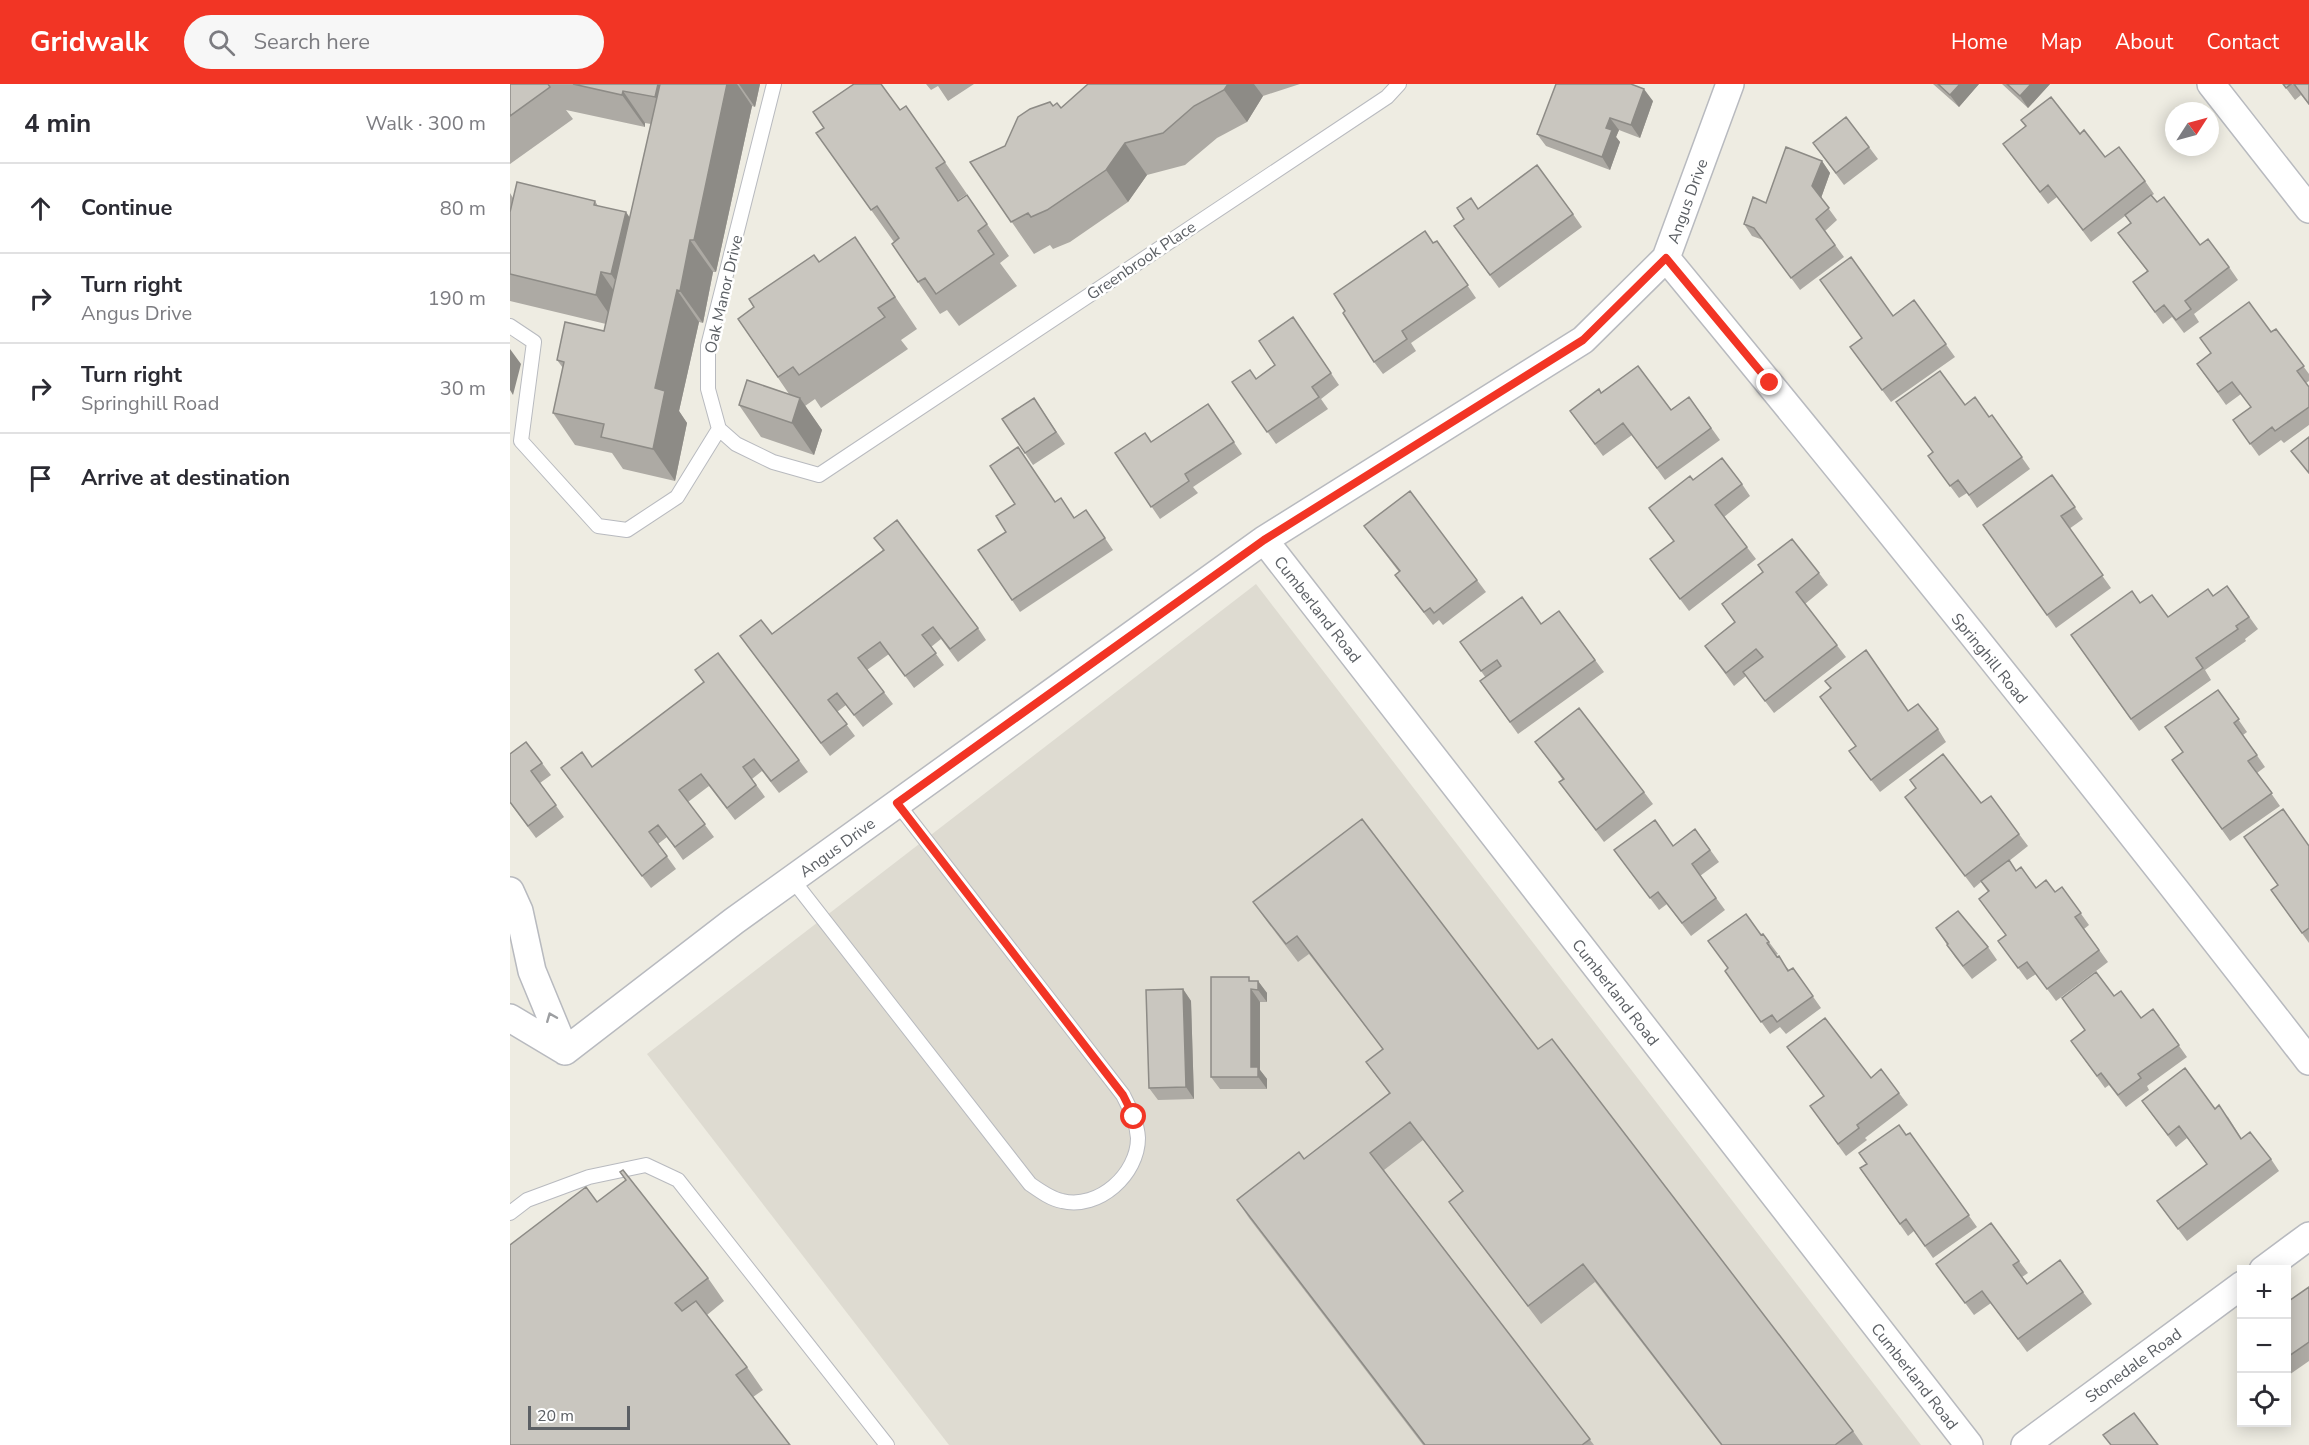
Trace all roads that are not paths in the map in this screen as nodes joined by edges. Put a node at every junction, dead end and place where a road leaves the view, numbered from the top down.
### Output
1 (774, 84) edge
2 (1399, 84) edge
3 (1730, 84) edge
4 (2211, 84) edge
5 (2309, 209) edge
6 (1666, 258) junction
7 (510, 326) edge
8 (719, 429) junction
9 (1264, 540) junction
10 (897, 803) junction
11 (792, 879) junction
12 (510, 891) edge
13 (510, 1018) edge
14 (565, 1051) junction
15 (2309, 1061) edge
16 (510, 1213) edge
17 (2309, 1236) edge
18 (2269, 1265) edge
19 (2237, 1289) edge
20 (887, 1445) edge
21 (1969, 1445) edge
22 (2025, 1445) edge

1 - 8 lane, Oak Manor Drive
2 - 8 lane, Greenbrook Place
3 - 6 street, Angus Drive
4 - 5 street
6 - 9 street, Angus Drive
6 - 15 street, Springhill Road
7 - 8 lane
9 - 10 street, Angus Drive
9 - 21 street, Cumberland Road
10 - 11 street, Angus Drive
10 - 11 lane
11 - 14 street, Angus Drive
14 -> 12 street
13 - 14 street
16 - 20 lane
17 - 18 street
19 - 22 street, Stonedale Road

